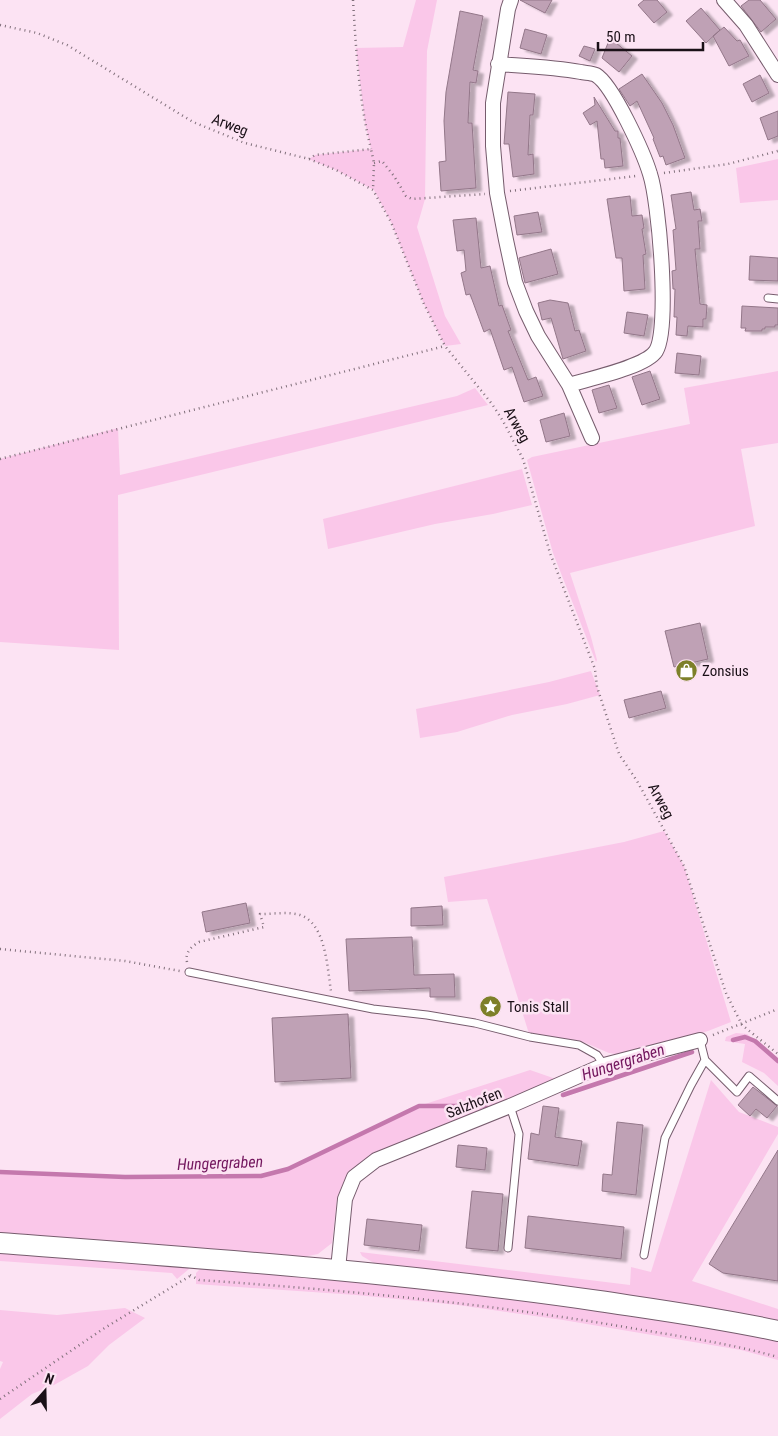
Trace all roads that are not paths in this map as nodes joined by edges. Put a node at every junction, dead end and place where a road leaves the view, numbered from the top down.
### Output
1 (511, 0) edge
2 (724, 0) edge
3 (498, 64) junction
4 (778, 75) edge
5 (768, 298) dead end
6 (778, 298) edge
7 (569, 385) junction
8 (592, 438) dead end
9 (189, 972) road end
10 (700, 1040) joint
11 (705, 1060) junction
12 (604, 1065) junction
13 (778, 1101) edge
14 (510, 1106) junction
15 (0, 1244) edge
16 (508, 1248) dead end
17 (644, 1255) dead end
18 (338, 1269) junction
19 (778, 1331) edge

1 - 3 street
2 - 4 street
3 - 7 street
3 - 7 street
5 - 6 lane
7 - 8 street
9 - 12 lane
10 - 11 lane
10 - 12 street, Salzhofen
11 - 13 lane
11 - 17 lane
12 - 14 street, Salzhofen
14 - 16 lane
14 - 18 street, Salzhofen
15 - 18 street
18 - 19 street

